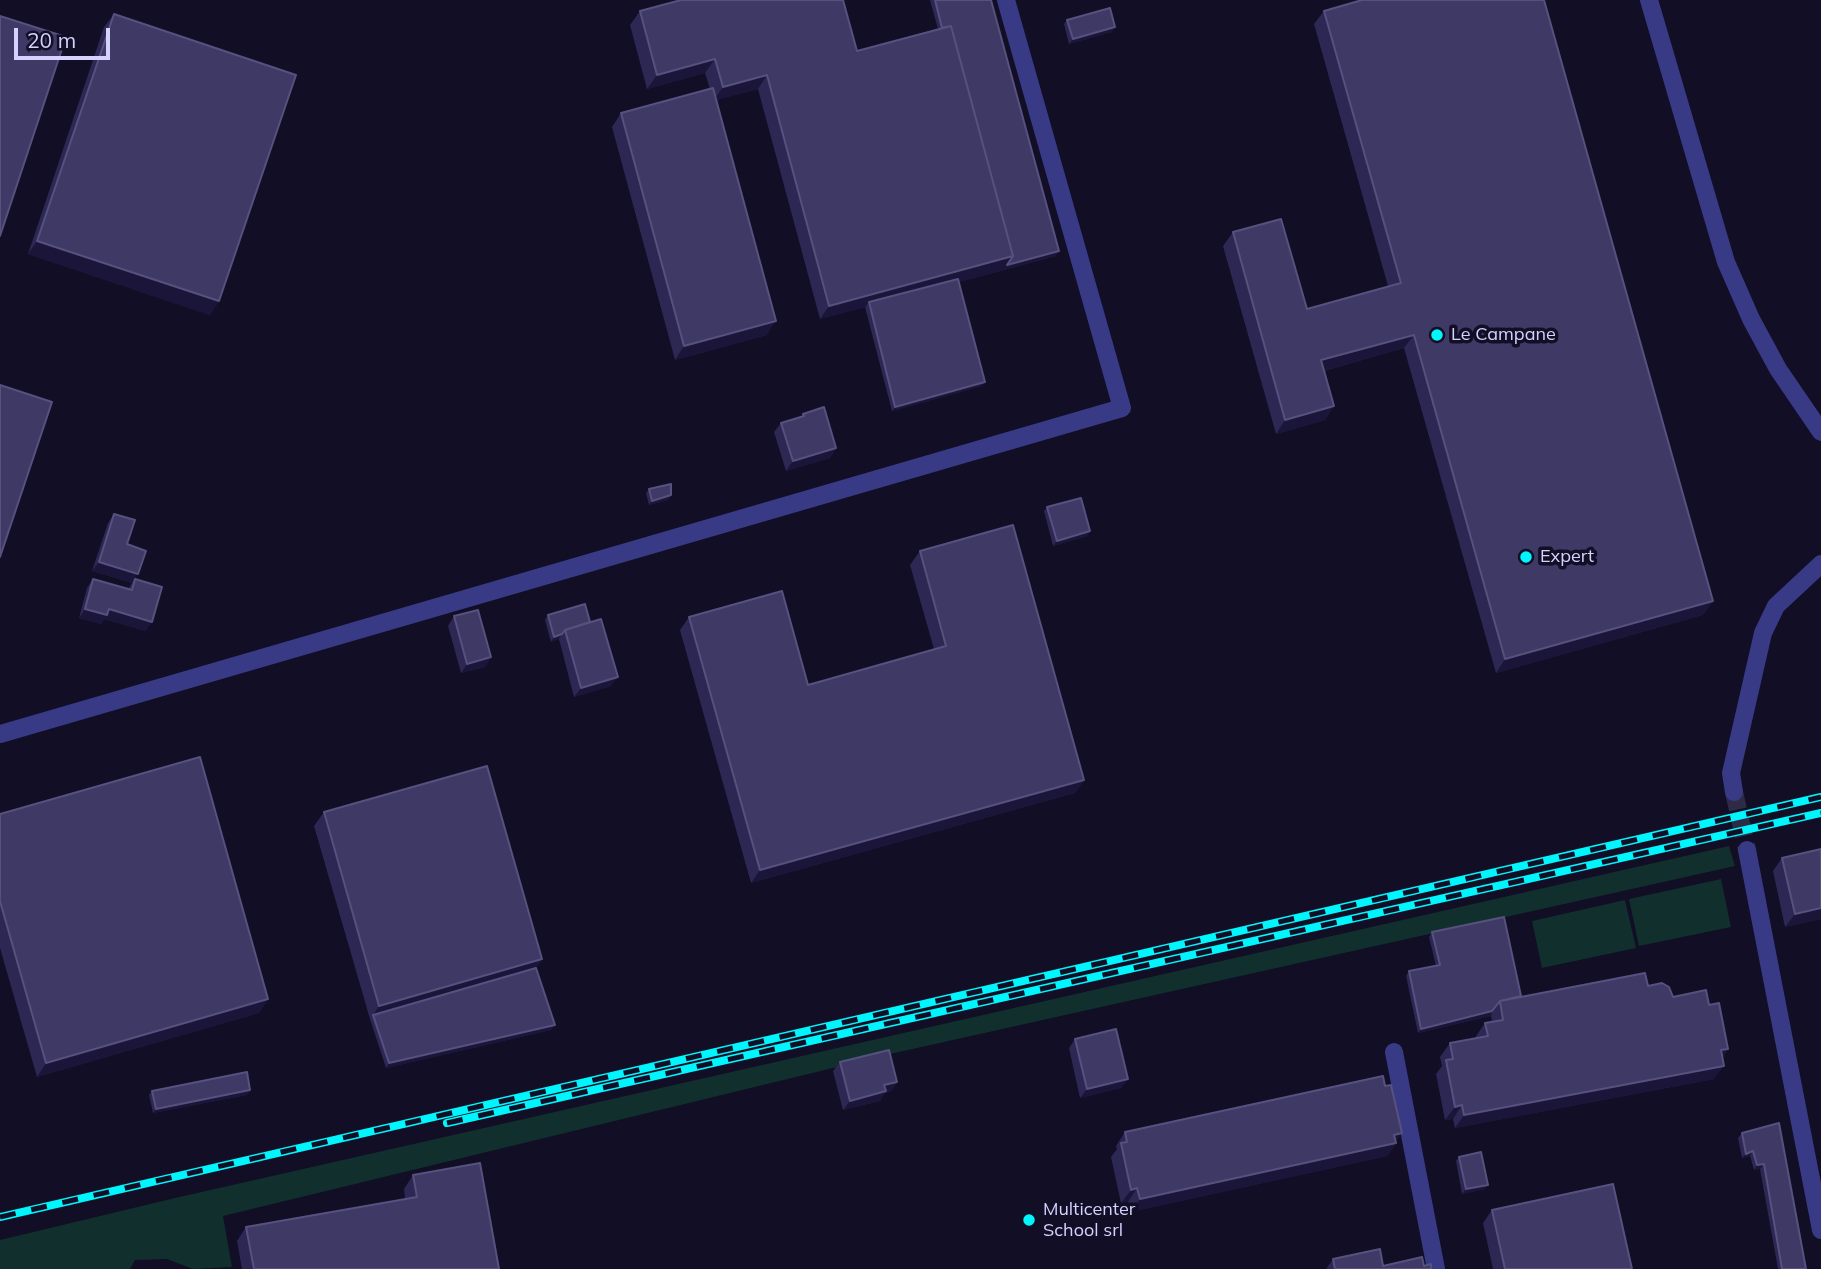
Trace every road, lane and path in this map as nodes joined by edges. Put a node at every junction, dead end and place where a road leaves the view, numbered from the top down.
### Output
1 (1006, 0) edge
2 (1649, 0) edge
3 (1821, 432) edge
4 (1821, 564) edge
5 (0, 734) edge
6 (1734, 792) tunnel mouth
7 (1747, 850) tunnel mouth
8 (1394, 1052) dead end
9 (1821, 1230) edge
10 (1436, 1269) edge

1 - 5 street
2 - 3 street
4 - 6 street
7 - 9 street
8 - 10 street

